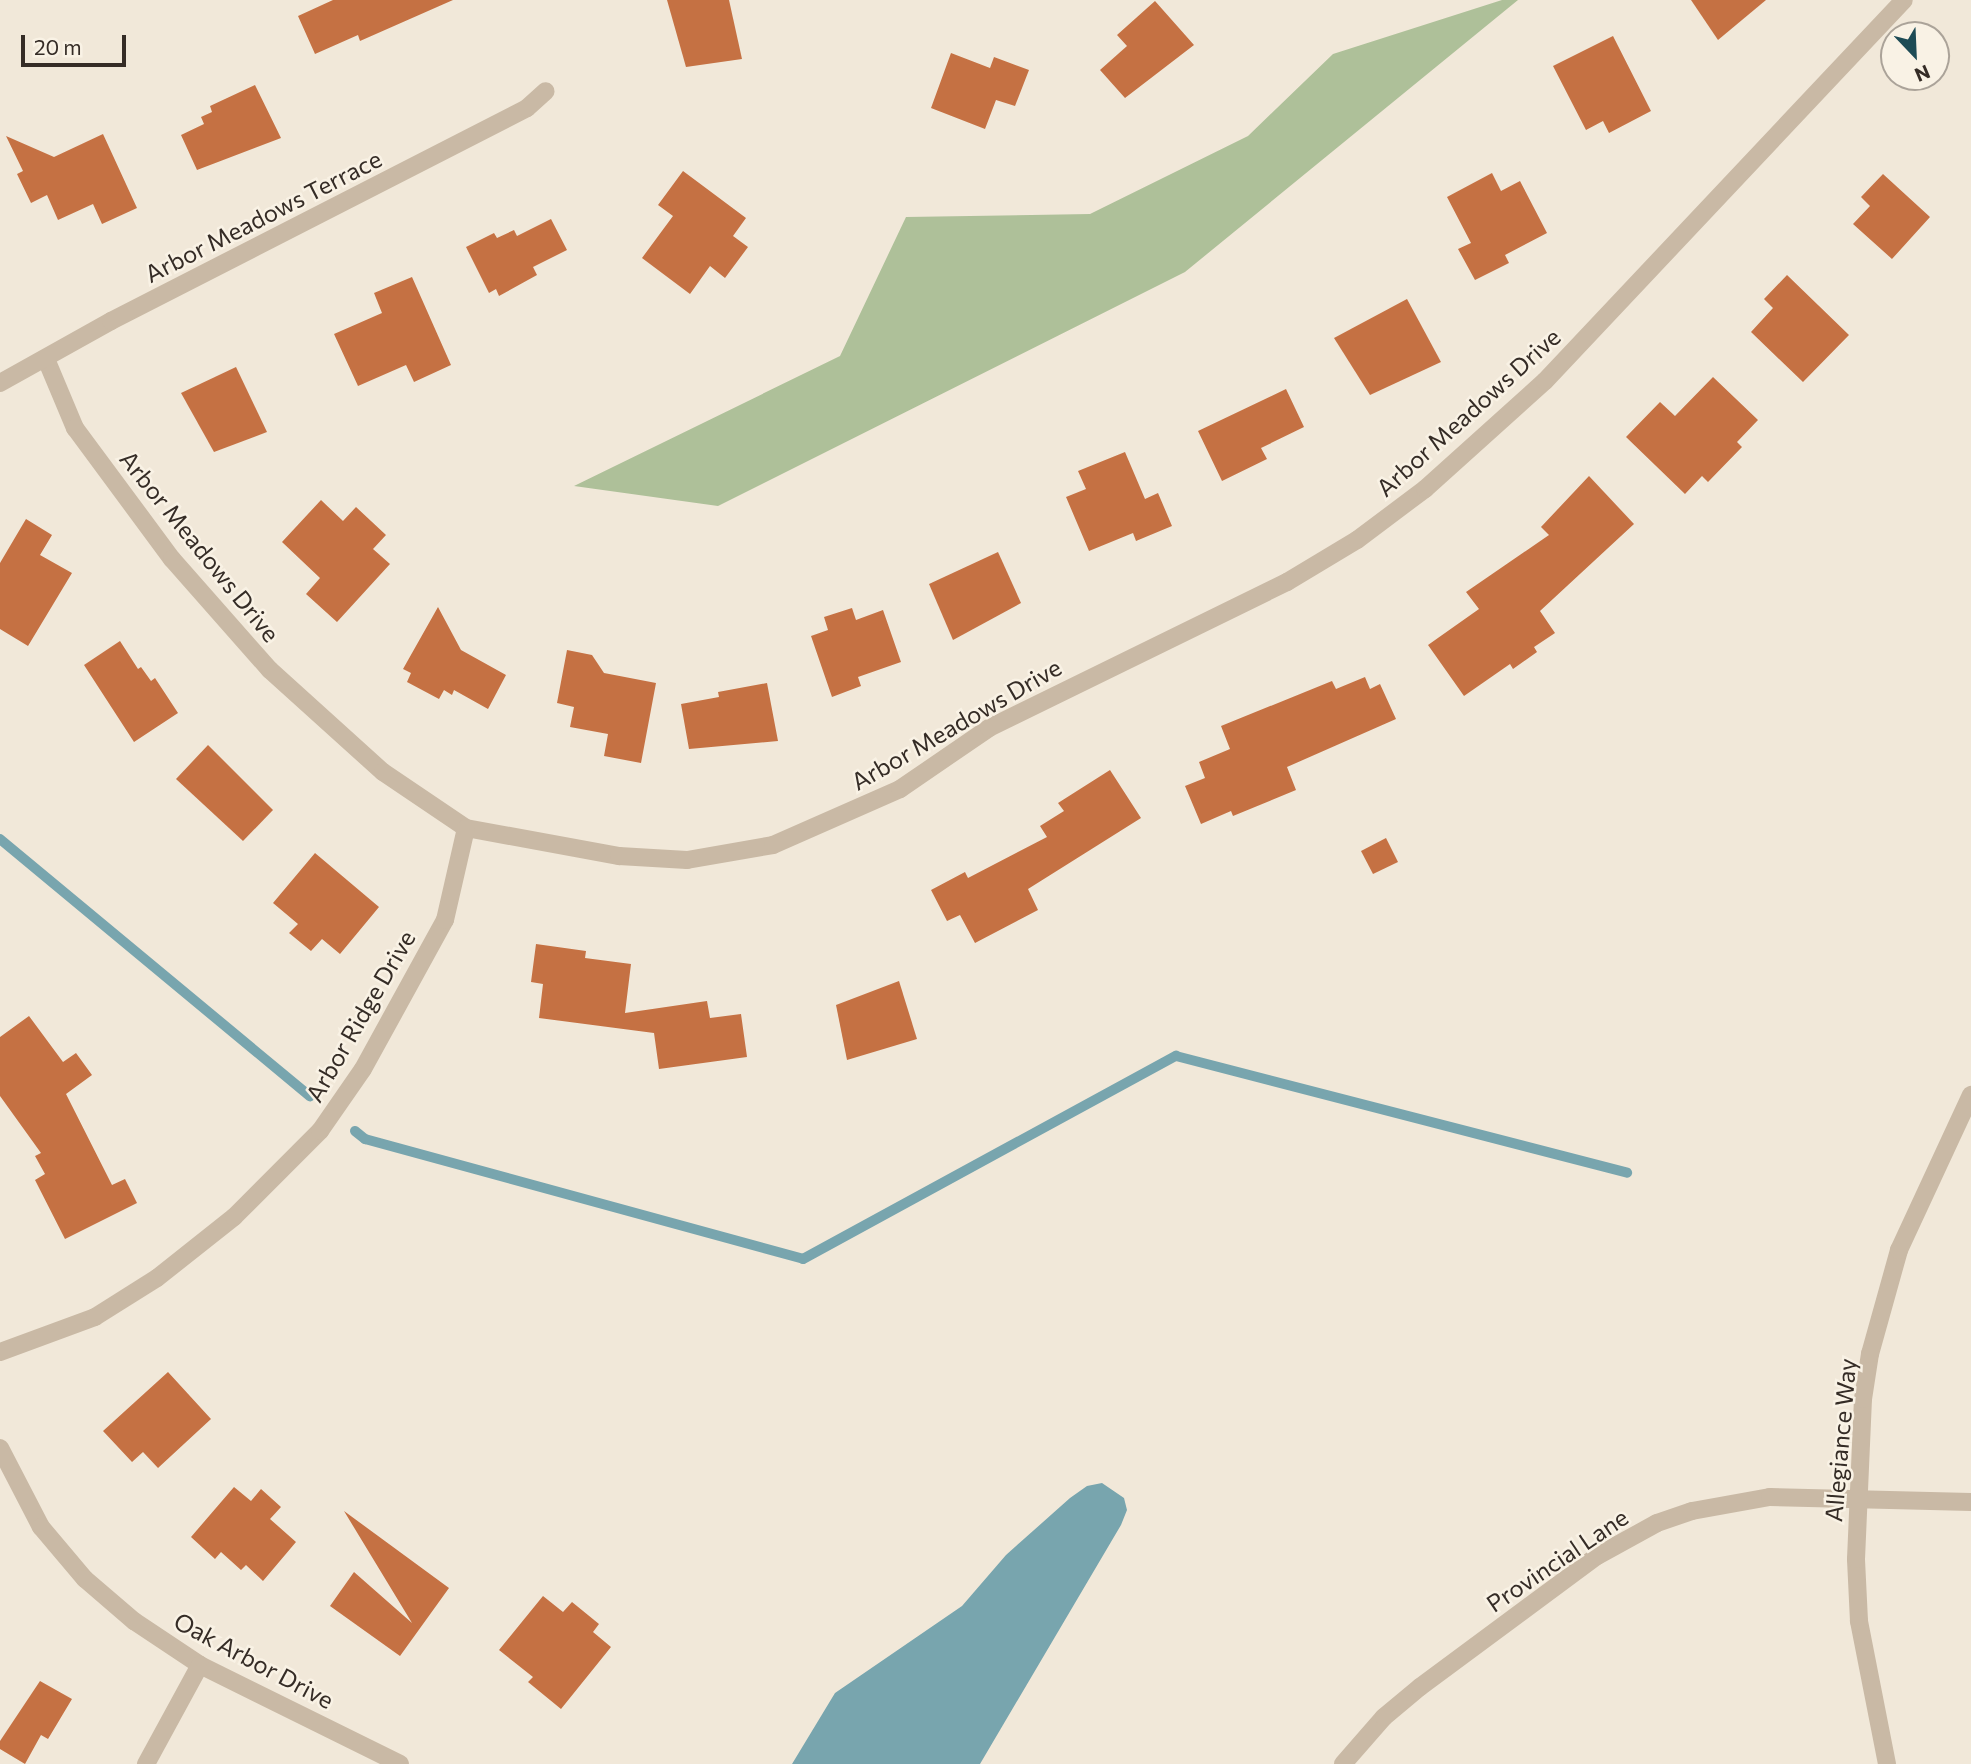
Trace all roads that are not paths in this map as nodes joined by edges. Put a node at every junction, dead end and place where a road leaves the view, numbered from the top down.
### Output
1 (1904, 0) edge
2 (546, 91) dead end
3 (46, 359) junction
4 (0, 383) edge
5 (466, 828) junction
6 (1971, 1095) edge
7 (0, 1352) edge
8 (0, 1448) edge
9 (1857, 1499) junction
10 (1971, 1502) edge
11 (200, 1665) junction
12 (146, 1764) edge
13 (400, 1764) edge
14 (1343, 1764) edge
15 (1887, 1764) edge

1 - 5 street, Arbor Meadows Drive
2 - 3 street, Arbor Meadows Terrace
3 - 4 street, Arbor Meadows Terrace
3 - 5 street, Arbor Meadows Drive
5 - 7 street, Arbor Ridge Drive
6 - 9 street, Allegiance Way
8 - 11 street, Oak Arbor Drive
9 - 10 street, Provincial Lane
9 - 14 street, Provincial Lane
9 - 15 street, Allegiance Way
11 - 12 street
11 - 13 street, Oak Arbor Drive

